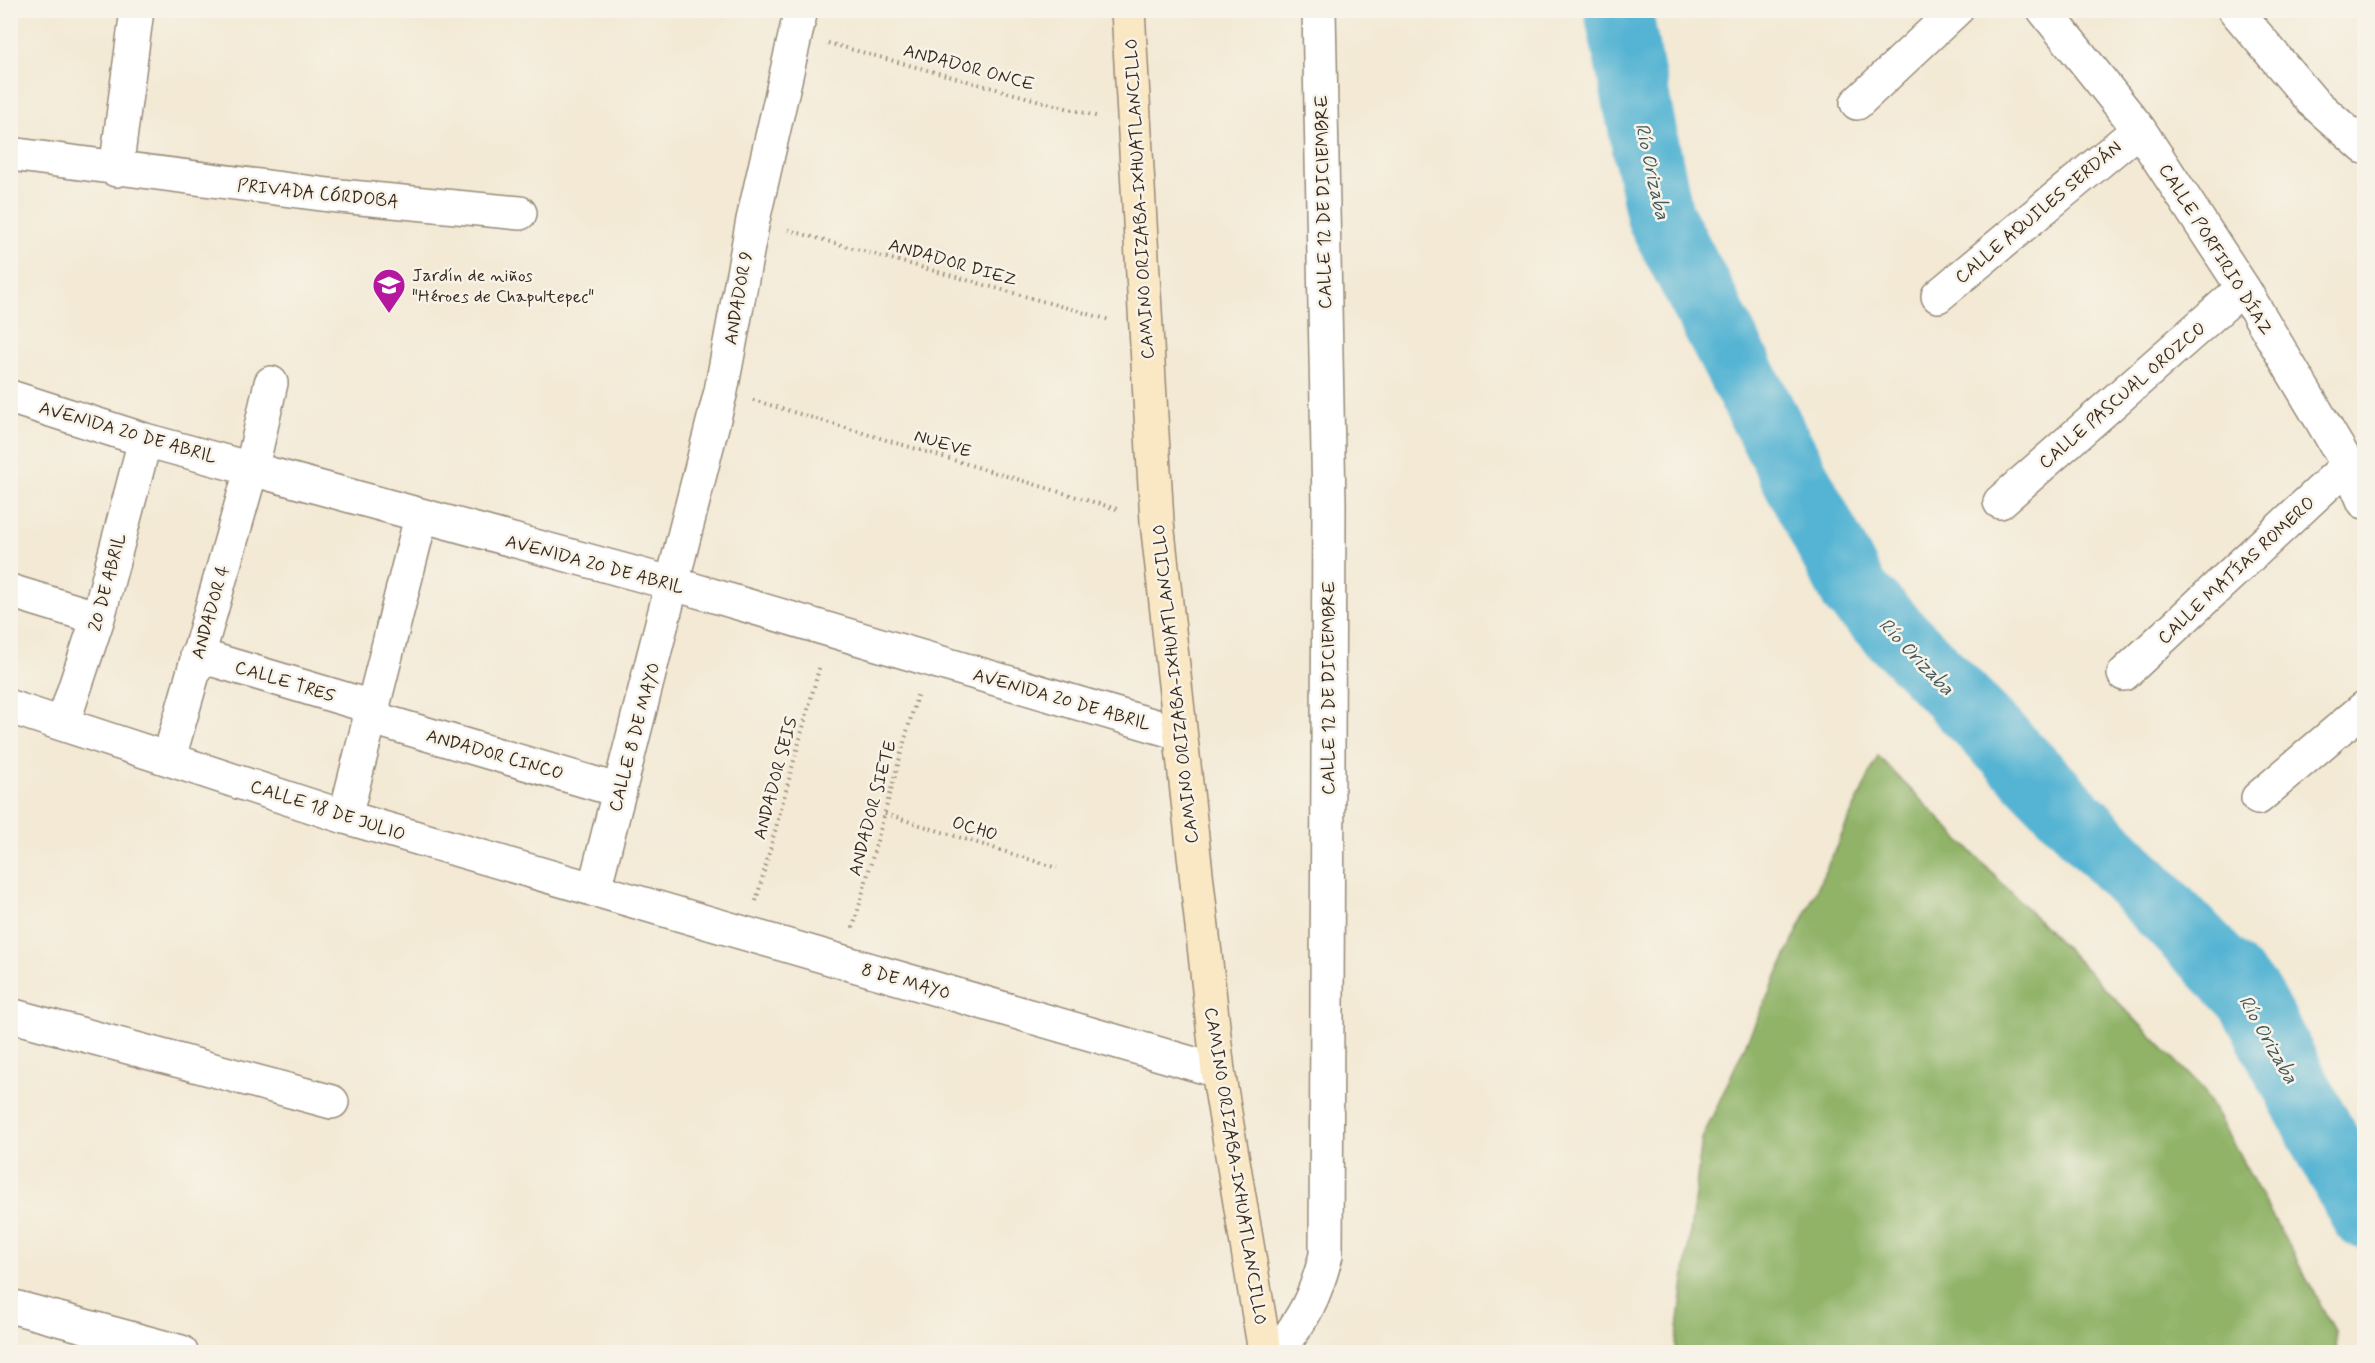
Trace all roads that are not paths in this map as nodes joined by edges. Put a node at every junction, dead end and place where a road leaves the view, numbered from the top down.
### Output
1 (137, 10) edge
2 (1128, 10) edge
3 (1319, 10) edge
4 (1956, 10) edge
5 (2044, 10) edge
6 (2235, 10) edge
7 (798, 22) edge
8 (1857, 103) dead end
9 (2139, 129) junction
10 (2364, 147) edge
11 (10, 154) edge
12 (116, 170) junction
13 (520, 213) dead end
14 (2243, 288) junction
15 (1938, 296) dead end
16 (272, 383) dead end
17 (10, 397) edge
18 (145, 440) junction
19 (2348, 465) junction
20 (252, 467) junction
21 (2000, 502) dead end
22 (2364, 502) edge
23 (421, 517) junction
24 (674, 584) junction
25 (10, 591) edge
26 (98, 618) junction
27 (197, 655) junction
28 (2124, 674) dead end
29 (10, 707) edge
30 (2364, 708) edge
31 (371, 712) junction
32 (63, 723) junction
33 (1179, 733) junction
34 (169, 758) junction
35 (620, 791) junction
36 (2258, 798) dead end
37 (345, 817) junction
38 (594, 890) junction
39 (10, 1015) edge
40 (1218, 1071) junction
41 (332, 1102) dead end
42 (10, 1306) edge
43 (110, 1343) edge
44 (181, 1353) edge
45 (1265, 1353) edge
46 (1278, 1353) edge

1 - 12 street
2 - 33 street, CAMINO ORIZABA-IXHUATLANCILLO
3 - 46 street, CALLE 12 DE DICIEMBRE
4 - 8 street
5 - 9 street, CALLE PORFIRIO DÍAZ
6 - 10 street
7 - 24 street, ANDADOR 9
9 - 14 street, CALLE PORFIRIO DÍAZ
9 - 15 street, CALLE AQUILES SERDÁN
11 - 12 street, PRIVADA CÓRDOBA
12 - 13 street, PRIVADA CÓRDOBA
14 - 19 street, CALLE PORFIRIO DÍAZ
14 - 21 street, CALLE PASCUAL OROZCO
16 - 20 street, ANDADOR 4
17 - 18 street, AVENIDA 20 DE ABRIL
18 - 20 street, AVENIDA 20 DE ABRIL
18 - 26 street, 20 DE ABRIL
19 - 22 street, CALLE PORFIRIO DÍAZ
19 - 28 street, CALLE MATÍAS ROMERO
20 - 23 street, AVENIDA 20 DE ABRIL
20 - 27 street, ANDADOR 4
23 - 24 street, AVENIDA 20 DE ABRIL
23 - 31 street
24 - 33 street, AVENIDA 20 DE ABRIL
24 - 35 street, CALLE 8 DE MAYO
25 - 26 street
26 - 32 street, 20 DE ABRIL
27 - 31 street, CALLE TRES
27 - 34 street, ANDADOR 4
29 - 32 street, CALLE 18 DE JULIO
30 - 36 street
31 - 35 street, ANDADOR CINCO
31 - 37 street
32 - 34 street, CALLE 18 DE JULIO
33 - 40 street, CAMINO ORIZABA-IXHUATLANCILLO
34 - 37 street, CALLE 18 DE JULIO
35 - 38 street, CALLE 8 DE MAYO
37 - 38 street, CALLE 18 DE JULIO
38 - 40 street, 8 DE MAYO
39 - 41 street
40 - 45 street, CAMINO ORIZABA-IXHUATLANCILLO
42 - 43 street
43 - 44 street

